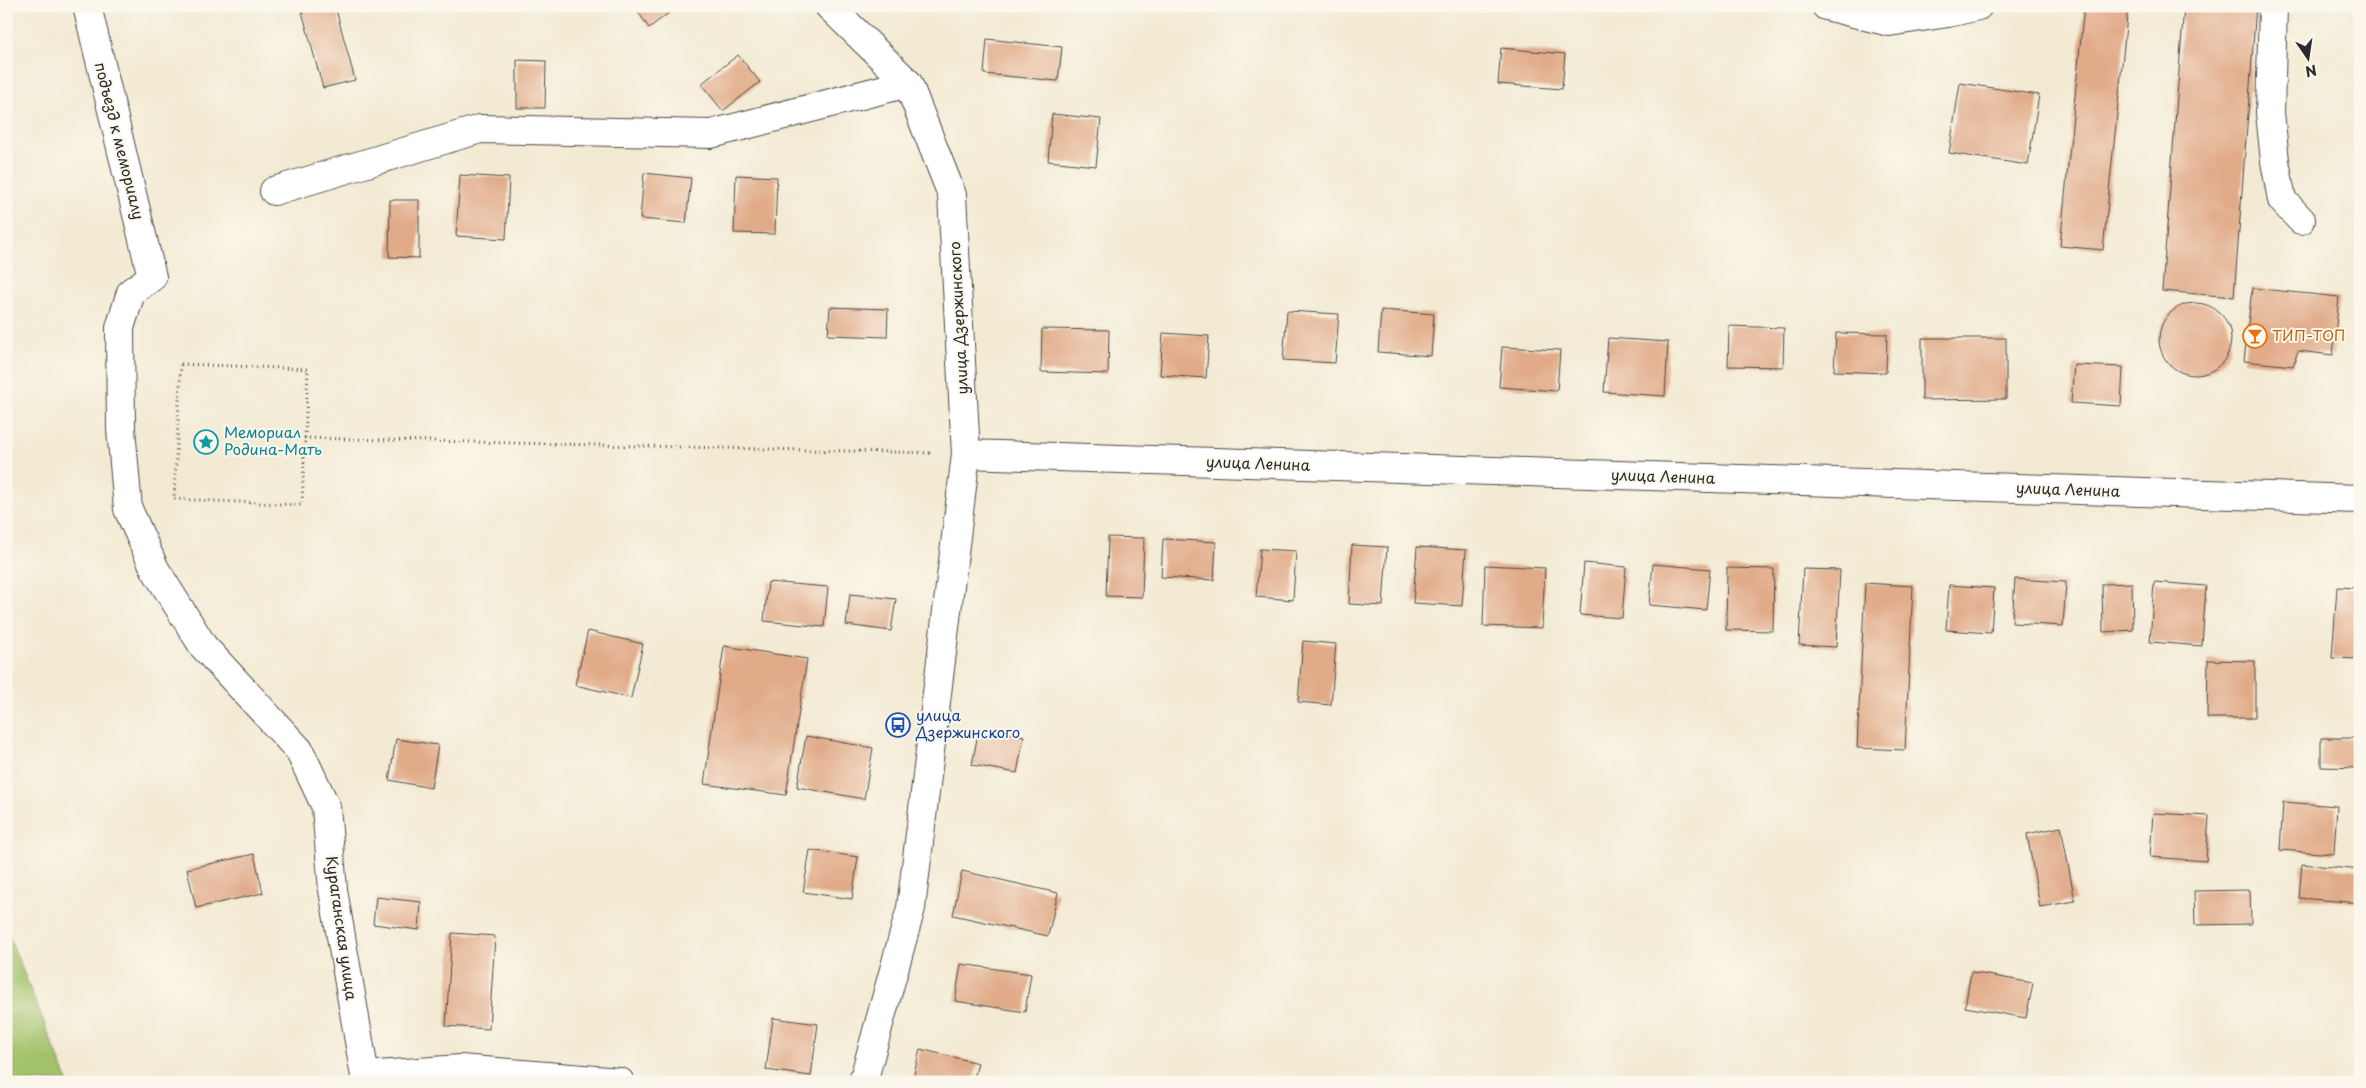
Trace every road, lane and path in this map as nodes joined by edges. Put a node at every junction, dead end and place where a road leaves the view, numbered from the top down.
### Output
1 (87, 6) edge
2 (829, 6) edge
3 (1826, 6) edge
4 (1978, 6) edge
5 (2273, 6) edge
6 (908, 83) junction
7 (274, 191) dead end
8 (2301, 220) dead end
9 (152, 277) joint
10 (304, 438) junction
11 (966, 454) junction
12 (2360, 499) edge
13 (364, 1079) edge
14 (620, 1082) edge
15 (863, 1082) edge

1 - 9 street, подъезд к мемориалу
2 - 6 street, улица Дзержинского
3 - 4 street
5 - 8 street
6 - 7 street
6 - 11 street, улица Дзержинского
9 - 13 street, Кураганская улица
10 - 10 path
10 - 11 path
11 - 12 street, улица Ленина
11 - 15 street, улица Дзержинского
13 - 14 street

